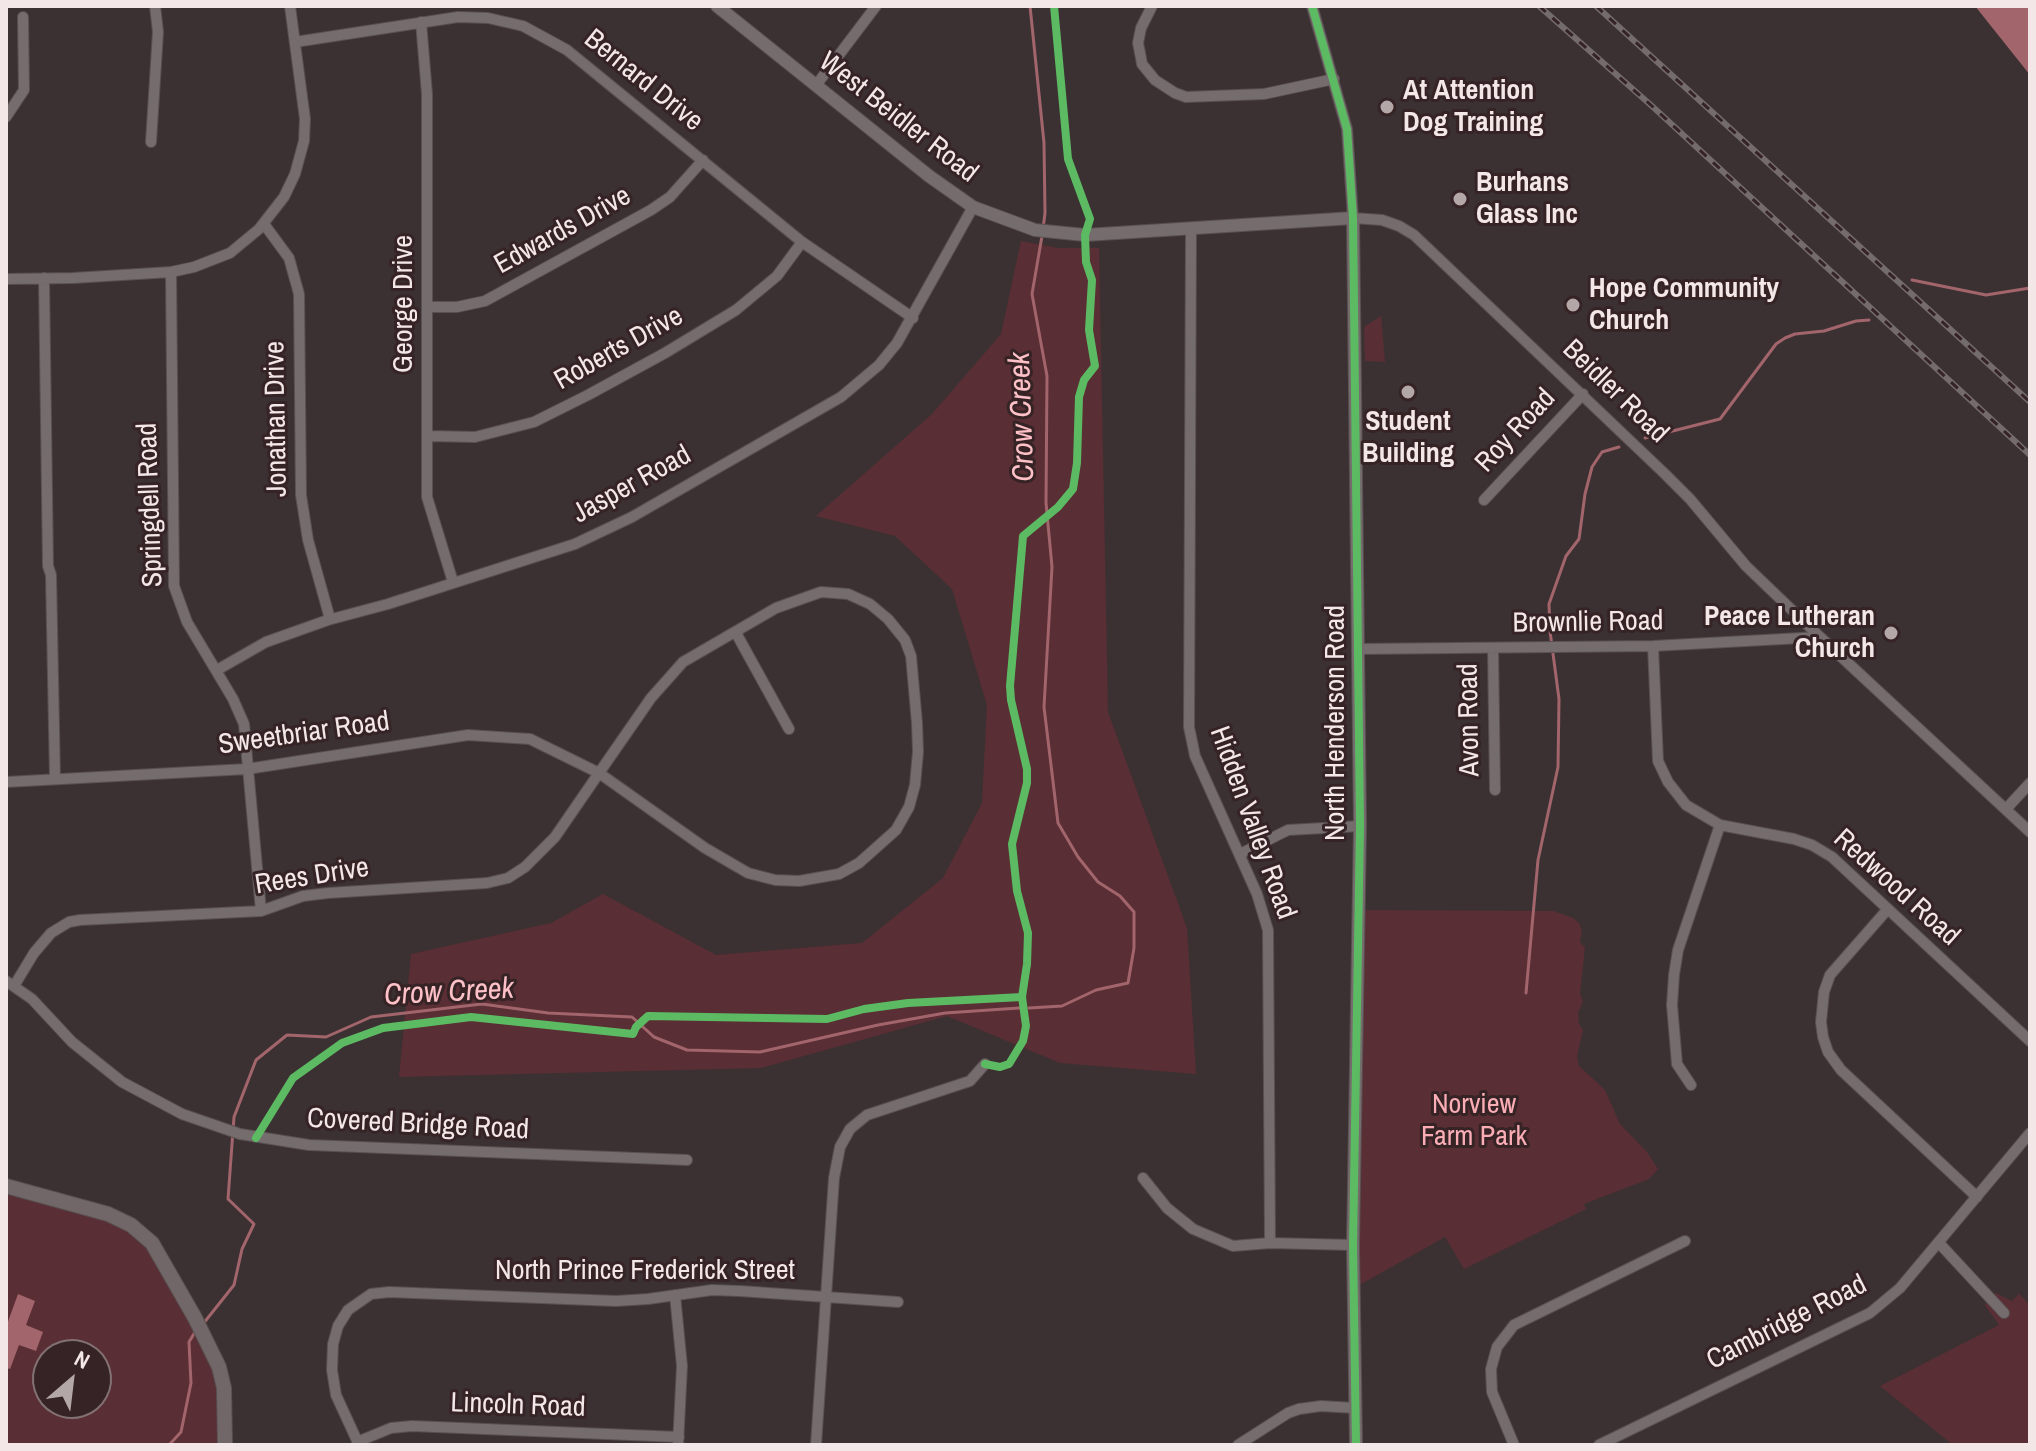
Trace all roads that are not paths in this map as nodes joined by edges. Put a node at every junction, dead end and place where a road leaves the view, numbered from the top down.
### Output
1 (155, 6) edge
2 (290, 6) edge
3 (717, 6) edge
4 (876, 6) edge
5 (1152, 6) edge
6 (1312, 6) edge
7 (23, 17) dead end
8 (421, 22) junction
9 (295, 42) junction
10 (1334, 79) junction
11 (817, 84) junction
12 (6, 117) edge
13 (151, 142) dead end
14 (703, 160) junction
15 (973, 207) junction
16 (1353, 218) junction
17 (264, 224) junction
18 (1191, 228) junction
19 (802, 242) junction
20 (171, 272) junction
21 (44, 278) junction
22 (6, 279) edge
23 (429, 307) junction
24 (913, 318) junction
25 (1583, 394) junction
26 (429, 436) junction
27 (1484, 500) dead end
28 (453, 582) junction
29 (330, 619) junction
30 (736, 633) junction
31 (1820, 637) junction
32 (1653, 646) junction
33 (1493, 648) junction
34 (1358, 649) junction
35 (217, 670) junction
36 (789, 729) dead end
37 (247, 769) junction
38 (599, 773) junction
39 (55, 779) junction
40 (6, 782) edge
41 (2030, 783) edge
42 (1495, 790) dead end
43 (2006, 809) junction
44 (1720, 825) junction
45 (1360, 826) junction
46 (2030, 832) edge
47 (1240, 854) junction
48 (1887, 910) junction
49 (261, 911) junction
50 (10, 984) edge
51 (2030, 1041) edge
52 (985, 1064) dead end
53 (1691, 1085) dead end
54 (2030, 1133) edge
55 (687, 1160) dead end
56 (1143, 1178) dead end
57 (6, 1186) edge
58 (1977, 1197) junction
59 (1685, 1241) dead end
60 (1270, 1243) junction
61 (1939, 1243) junction
62 (1353, 1245) junction
63 (675, 1295) junction
64 (826, 1296) junction
65 (898, 1302) dead end
66 (2004, 1313) dead end
67 (1355, 1408) junction
68 (678, 1441) edge
69 (358, 1443) edge
70 (225, 1445) edge
71 (816, 1445) edge
72 (1238, 1445) edge
73 (1356, 1445) edge
74 (1514, 1445) edge
75 (1599, 1445) edge

1 - 13 street
2 - 9 street
3 - 11 street, West Beidler Road
4 - 11 street
5 - 10 street
6 - 10 street, North Henderson Road
7 - 12 street
8 - 9 street, Bernard Drive
8 - 14 street, Bernard Drive
8 - 23 street, George Drive
9 - 17 street
10 - 16 street, North Henderson Road
11 - 15 street, West Beidler Road
14 - 19 street, Bernard Drive
14 - 23 street, Edwards Drive
15 - 18 street, West Beidler Road
15 - 24 street, Jasper Road
16 - 18 street, West Beidler Road
16 - 25 street, Beidler Road
16 - 34 street, North Henderson Road
17 - 20 street
17 - 29 street, Jonathan Drive
18 - 47 street, Hidden Valley Road
19 - 24 street, Bernard Drive
19 - 26 street, Roberts Drive
20 - 21 street
20 - 35 street, Springdell Road
21 - 22 street
21 - 39 street
23 - 26 street, George Drive
24 - 28 street, Jasper Road
25 - 27 street, Roy Road
25 - 31 street, Beidler Road
26 - 28 street, George Drive
28 - 29 street, Jasper Road
29 - 35 street, Jasper Road
30 - 36 street
30 - 38 street, Rees Drive
30 - 38 street, Sweetbriar Road
31 - 32 street, Brownlie Road
31 - 43 street
32 - 33 street, Brownlie Road
32 - 44 street, Redwood Road
33 - 34 street, Brownlie Road
33 - 42 street, Avon Road
34 - 45 street, North Henderson Road
35 - 37 street, Springdell Road
37 - 38 street, Sweetbriar Road
37 - 39 street, Sweetbriar Road
37 - 49 street, Springdell Road
38 - 49 street, Rees Drive
39 - 40 street, Sweetbriar Road
41 - 43 street
43 - 46 street
44 - 48 street, Redwood Road
44 - 53 street
45 - 47 street
45 - 62 street, North Henderson Road
47 - 60 street, Hidden Valley Road
48 - 51 street, Redwood Road
48 - 58 street
49 - 50 street, Rees Drive
50 - 55 street, Covered Bridge Road
52 - 64 street
54 - 58 street, Cambridge Road
56 - 60 street
57 - 70 main road
58 - 61 street, Cambridge Road
59 - 74 street
60 - 62 street
61 - 66 street
61 - 75 street, Cambridge Road
62 - 67 street, North Henderson Road
63 - 64 street, North Prince Frederick Street
63 - 68 street
63 - 69 street, North Prince Frederick Street
64 - 65 street, North Prince Frederick Street
64 - 71 street
67 - 72 street
67 - 73 street, North Henderson Road
68 - 69 street, Lincoln Road

